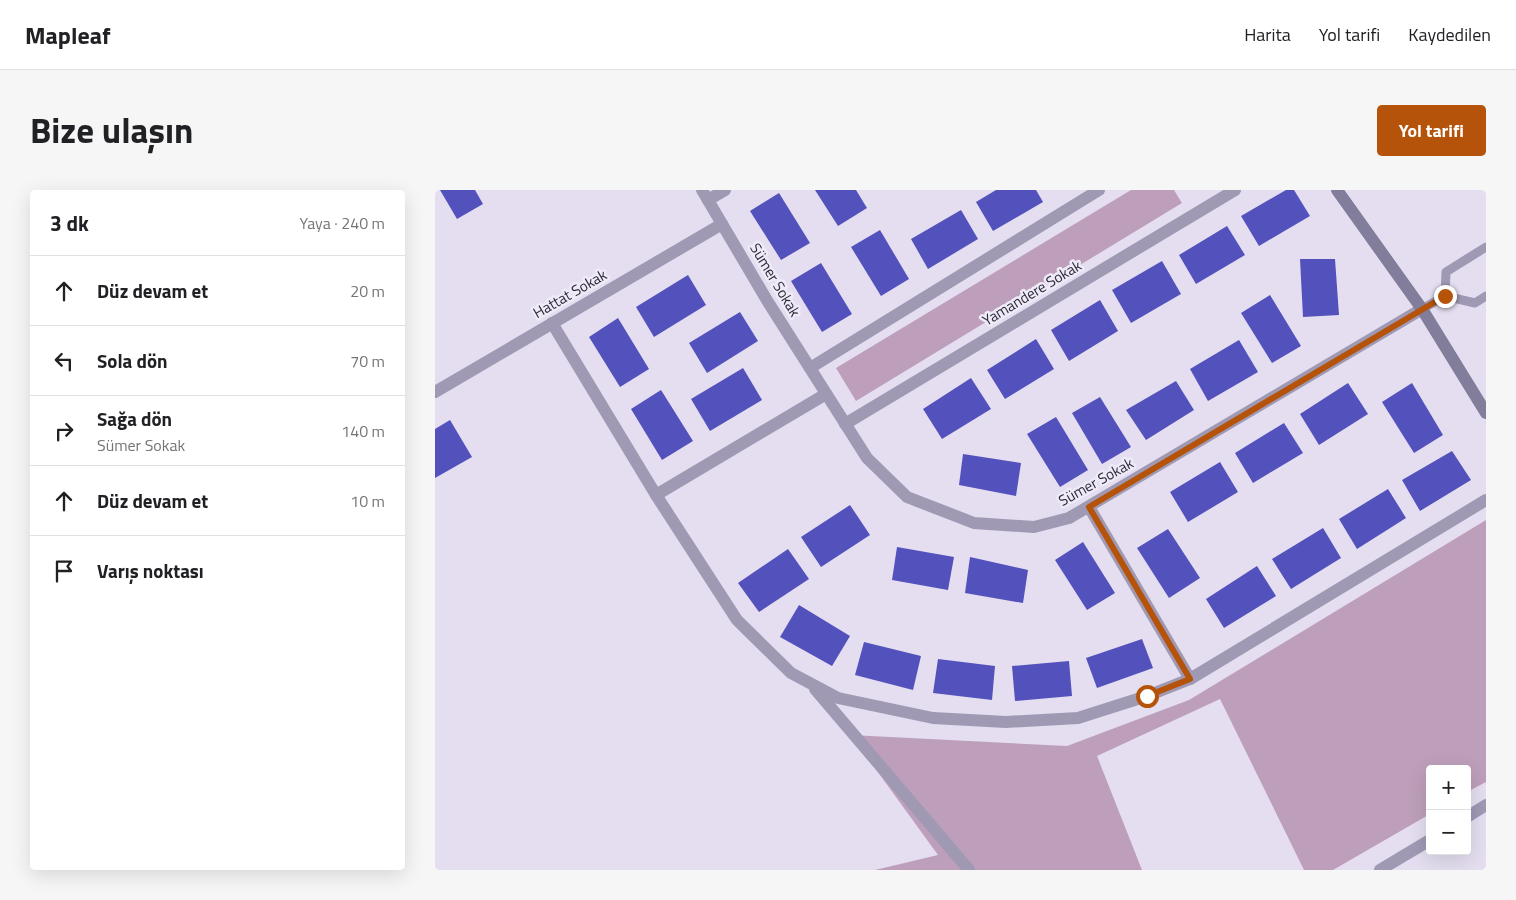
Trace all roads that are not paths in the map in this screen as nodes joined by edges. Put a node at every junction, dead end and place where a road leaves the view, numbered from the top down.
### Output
1 (725, 190) edge
2 (1099, 190) edge
3 (1235, 190) edge
4 (1337, 190) edge
5 (705, 195) edge
6 (722, 224) junction
7 (1486, 247) edge
8 (1445, 296) junction
9 (1486, 296) edge
10 (1422, 309) junction
11 (552, 323) junction
12 (810, 368) junction
13 (435, 392) edge
14 (826, 394) junction
15 (1486, 412) edge
16 (845, 424) junction
17 (656, 496) junction
18 (1486, 500) edge
19 (1089, 507) junction
20 (1190, 679) junction
21 (810, 683) junction
22 (1486, 805) edge
23 (1471, 814) edge
24 (1426, 842) edge
25 (969, 870) edge
26 (1380, 870) edge

1 - 5 street
2 - 12 street
3 - 16 street, Yamandere Sokak
4 - 10 street
5 - 6 street, Sümer Sokak
6 - 11 street, Hattat Sokak
6 - 12 street, Sümer Sokak
7 - 8 lane
8 - 9 lane
8 - 10 lane
10 - 15 street
10 - 19 street, Sümer Sokak
11 - 13 street, Hattat Sokak
11 - 17 street
12 - 14 street, Sümer Sokak
14 - 16 street, Sümer Sokak
14 - 17 street
16 - 19 street, Sümer Sokak
17 - 21 street
18 - 20 street
19 - 20 street
20 - 21 street
21 - 25 street
22 - 23 street
24 - 26 street

